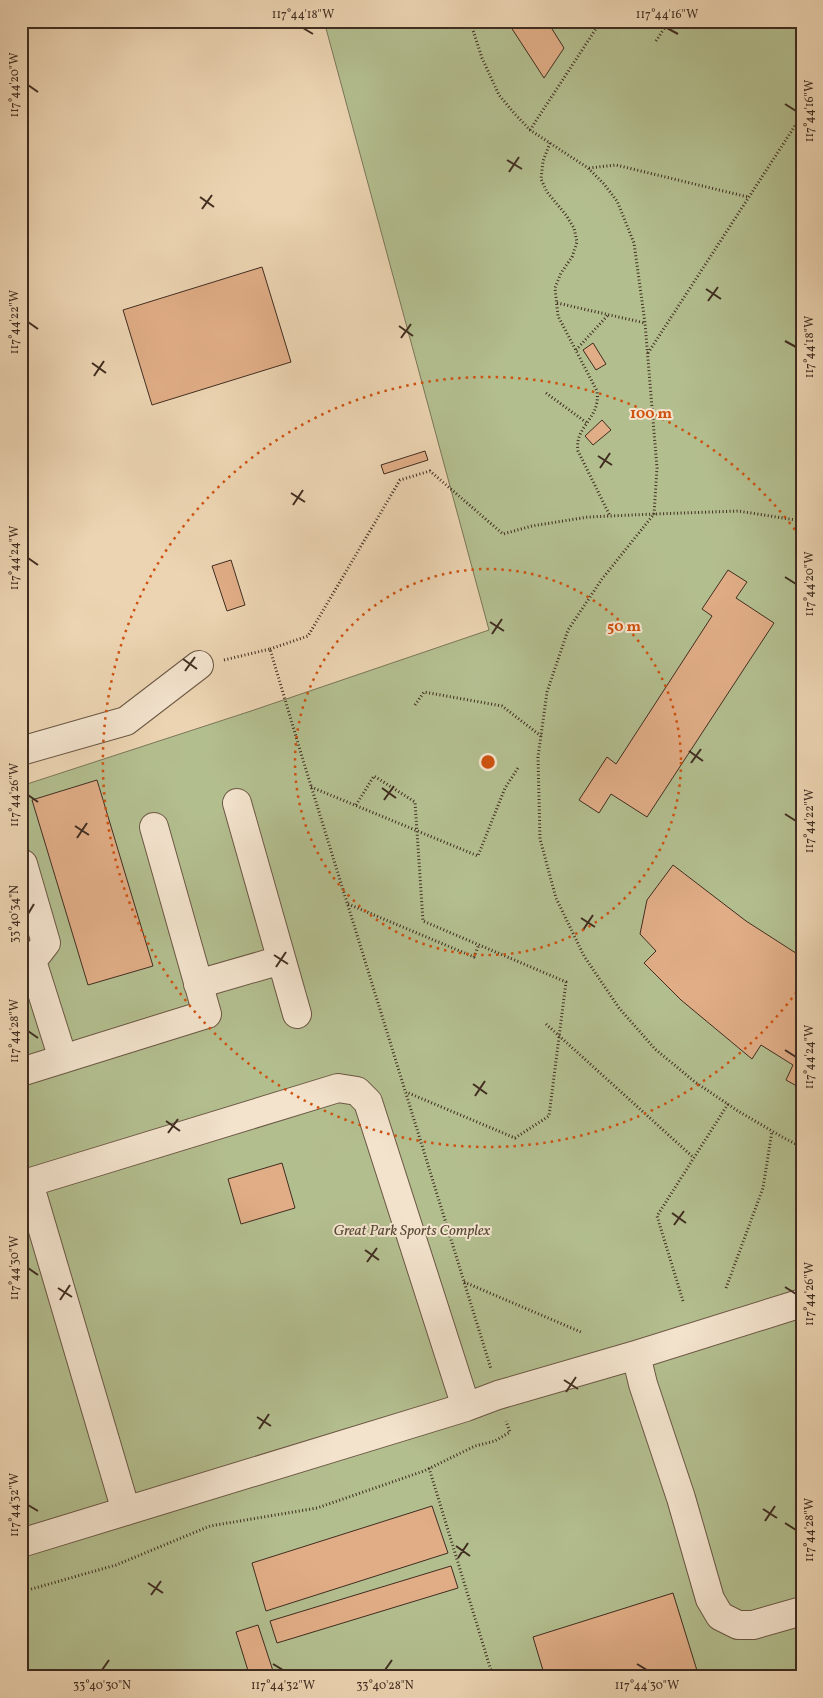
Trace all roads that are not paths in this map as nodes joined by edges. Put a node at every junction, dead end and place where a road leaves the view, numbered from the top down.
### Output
1 (199, 665) road end
2 (21, 751) edge
3 (237, 802) dead end
4 (154, 827) dead end
5 (21, 863) edge
6 (281, 960) junction
7 (198, 984) junction
8 (296, 1014) dead end
9 (63, 1059) junction
10 (21, 1072) edge
11 (25, 1184) edge
12 (802, 1303) edge
13 (636, 1355) junction
14 (466, 1407) junction
15 (126, 1511) junction
16 (21, 1543) edge
17 (802, 1611) edge

1 - 2 lane
3 - 6 lane
4 - 7 lane
5 - 9 lane
6 - 7 lane
6 - 8 lane
7 - 9 lane
9 - 10 lane
11 - 14 lane
11 - 15 lane
12 - 13 lane
13 - 14 lane
13 - 17 lane
14 - 15 lane
15 - 16 lane

